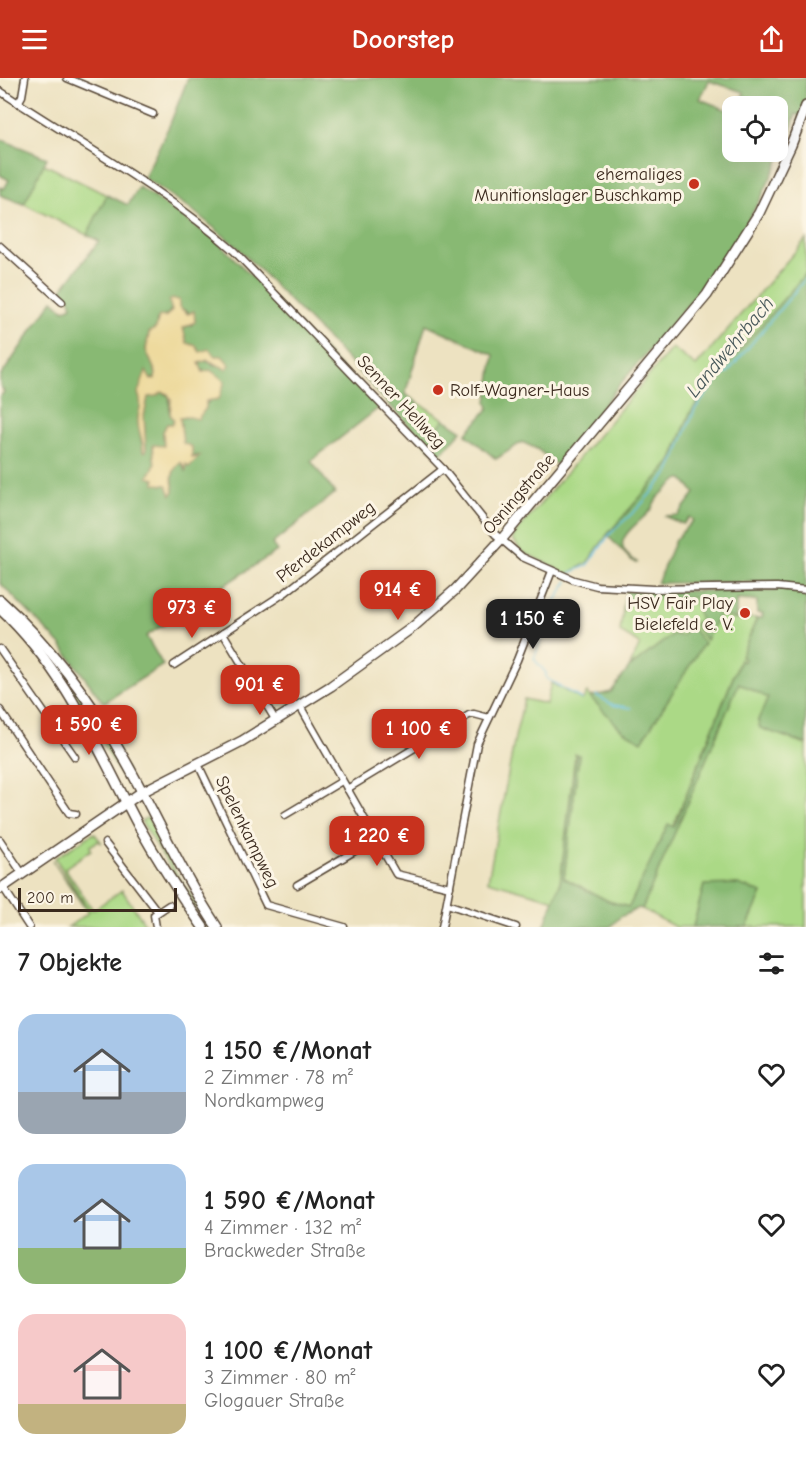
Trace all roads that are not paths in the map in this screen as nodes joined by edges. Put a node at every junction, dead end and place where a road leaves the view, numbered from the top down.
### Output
1 (25, 78) edge
2 (67, 78) edge
3 (0, 91) edge
4 (18, 103) junction
5 (806, 106) edge
6 (153, 114) dead end
7 (0, 246) edge
8 (62, 302) dead end
9 (443, 469) junction
10 (501, 540) junction
11 (552, 571) junction
12 (806, 590) edge
13 (0, 600) edge
14 (0, 609) edge
15 (223, 633) junction
16 (0, 649) edge
17 (174, 664) dead end
18 (300, 706) junction
19 (0, 710) edge
20 (489, 718) junction
21 (276, 722) junction
22 (75, 757) dead end
23 (198, 764) junction
24 (342, 781) junction
25 (347, 789) junction
26 (142, 792) junction
27 (127, 801) junction
28 (76, 814) dead end
29 (285, 815) dead end
30 (375, 839) junction
31 (0, 840) edge
32 (105, 843) dead end
33 (22, 873) junction
34 (297, 885) dead end
35 (450, 887) junction
36 (2, 888) edge
37 (447, 904) junction
38 (169, 905) dead end
39 (158, 912) junction
40 (508, 926) edge
41 (28, 927) edge
42 (156, 927) edge
43 (203, 927) edge
44 (217, 927) edge
45 (344, 927) edge
46 (442, 927) edge
47 (516, 927) edge

1 - 4 street
2 - 6 street
3 - 4 street, Senner Hellweg
4 - 9 street, Senner Hellweg
5 - 10 main road, Osningstraße
7 - 8 street
9 - 10 street, Senner Hellweg
9 - 15 street, Pferdekampweg
10 - 11 street, Senner Hellweg
10 - 18 main road, Osningstraße
11 - 12 street, Senner Hellweg
11 - 20 street
13 - 26 main road
14 - 27 main road
15 - 17 street, Pferdekampweg
15 - 21 street
16 - 22 street
18 - 21 main road, Osningstraße
18 - 24 street
19 - 28 street
20 - 25 street
20 - 35 street
21 - 23 main road, Osningstraße
23 - 26 main road, Osningstraße
23 - 45 street, Spelenkampweg
24 - 25 street
24 - 29 street
25 - 30 street
26 - 27 main road, Osningstraße
26 - 44 main road
27 - 33 main road, Osningstraße
27 - 43 main road
30 - 34 street
30 - 35 street
31 - 33 street
32 - 39 street
33 - 36 main road, Osningstraße
35 - 37 street
36 - 41 street
37 - 40 street
37 - 46 street
38 - 39 street
39 - 42 street
40 - 47 street

